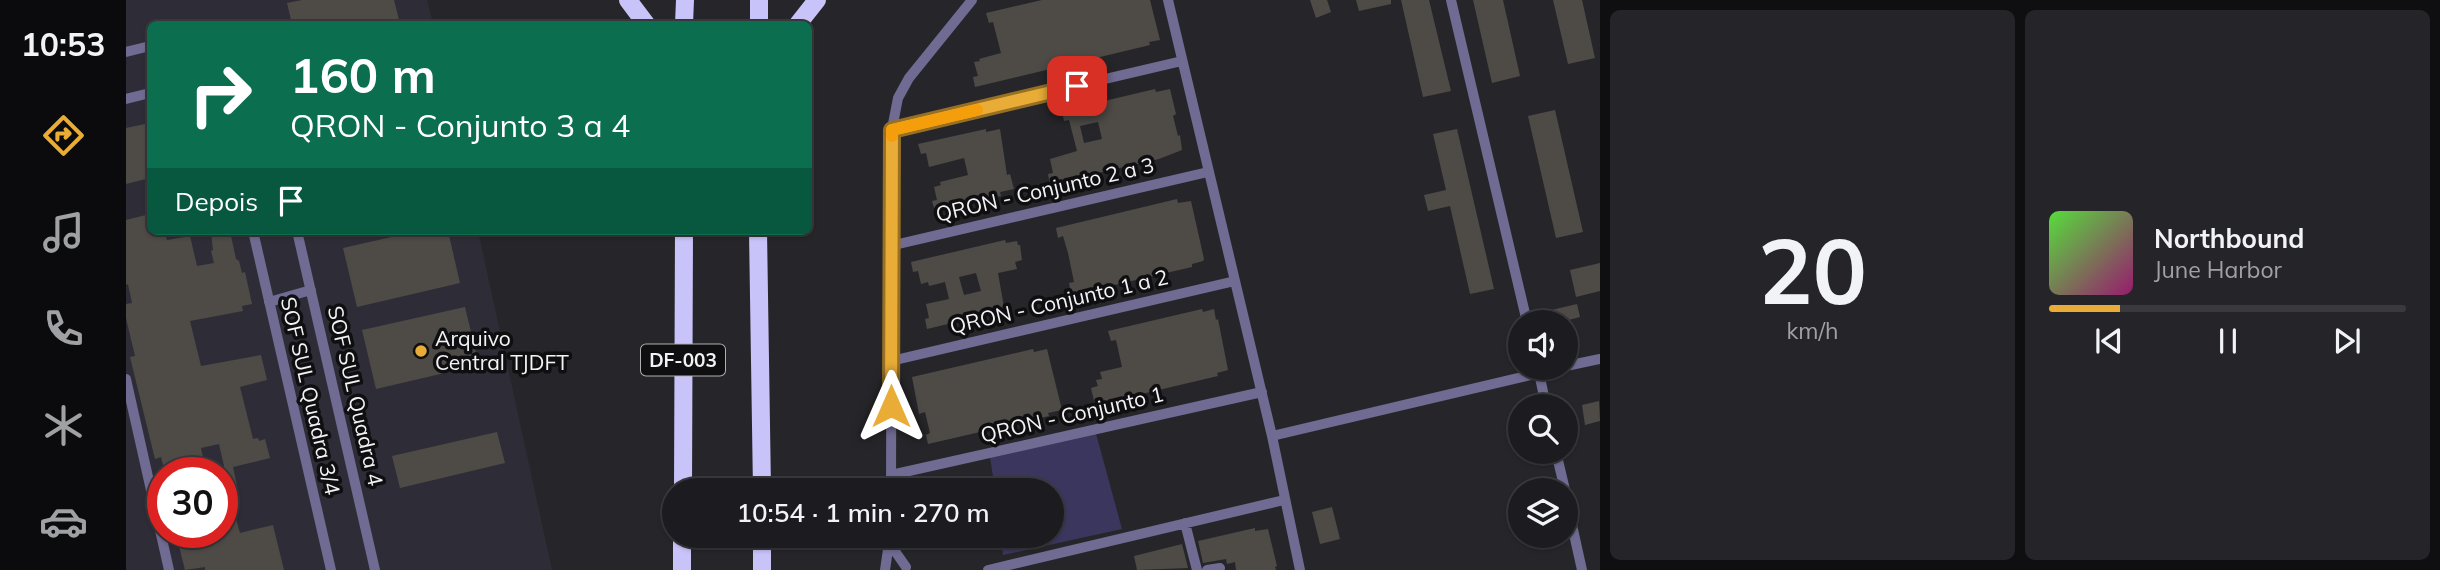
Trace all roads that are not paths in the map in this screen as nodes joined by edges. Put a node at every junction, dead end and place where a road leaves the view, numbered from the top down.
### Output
1 (628, 0) edge
2 (685, 0) edge
3 (760, 0) edge
4 (817, 0) edge
5 (972, 0) edge
6 (1168, 0) edge
7 (1451, 0) edge
8 (644, 21) edge
9 (684, 21) edge
10 (759, 21) edge
11 (801, 21) edge
12 (147, 50) edge
13 (126, 52) edge
14 (1182, 61) junction
15 (147, 94) edge
16 (126, 99) edge
17 (892, 130) junction
18 (1208, 172) junction
19 (254, 235) edge
20 (298, 235) edge
21 (684, 235) edge
22 (758, 235) edge
23 (890, 246) junction
24 (1235, 281) junction
25 (311, 290) junction
26 (269, 302) junction
27 (1524, 310) edge
28 (1600, 359) edge
29 (891, 360) junction
30 (1578, 364) edge
31 (1508, 377) edge
32 (126, 379) edge
33 (1262, 392) junction
34 (1272, 436) junction
35 (891, 475) joint
36 (683, 478) edge
37 (762, 478) edge
38 (1284, 500) junction
39 (1185, 523) junction
40 (682, 548) edge
41 (762, 548) edge
42 (889, 548) edge
43 (895, 548) edge
44 (1577, 548) edge
45 (1220, 568) dead end
46 (909, 569) edge
47 (169, 570) edge
48 (331, 570) edge
49 (375, 570) edge
50 (682, 570) edge
51 (762, 570) edge
52 (885, 570) edge
53 (891, 570) edge
54 (988, 570) edge
55 (1197, 570) edge
56 (1207, 570) edge
57 (1300, 570) edge
58 (1582, 570) edge

1 - 8 highway
2 - 9 highway
3 - 10 highway
4 - 11 highway
5 - 17 street
6 - 14 street
7 - 27 street
12 - 13 street
14 - 17 street
14 - 18 street
15 - 16 street
17 - 23 street
18 - 23 street, QRON - Conjunto 2 a 3
18 - 24 street
19 - 26 street, SOF SUL Quadra 3/4
20 - 25 street, SOF SUL Quadra 4
21 - 36 highway, DF-003
22 - 37 highway
23 - 29 street
24 - 29 street, QRON - Conjunto 1 a 2
24 - 33 street
25 - 26 street
25 - 49 street, SOF SUL Quadra 4
26 - 48 street, SOF SUL Quadra 3/4
28 - 30 street
29 - 35 street
31 - 34 street
32 - 47 street
33 - 34 street
33 - 35 street, QRON - Conjunto 1
34 - 38 street
38 - 39 street
38 - 57 street
39 - 54 street
39 - 55 street
40 - 50 highway
41 - 51 highway
42 - 52 street
43 - 46 street
44 - 58 street
45 - 56 street
46 - 53 street

